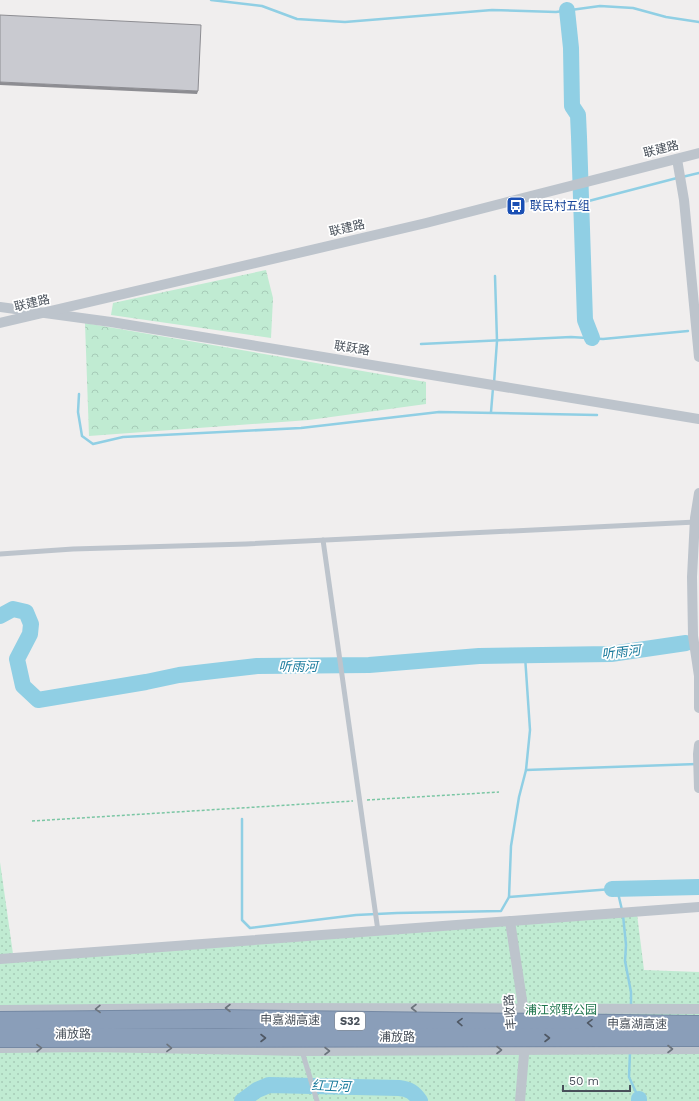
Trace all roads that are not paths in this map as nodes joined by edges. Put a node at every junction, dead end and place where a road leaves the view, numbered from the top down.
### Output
1 (699, 153) edge
2 (677, 159) junction
3 (695, 278) edge
4 (0, 307) edge
5 (48, 312) junction
6 (0, 323) edge
7 (699, 357) edge
8 (699, 419) edge
9 (699, 493) edge
10 (697, 522) edge
11 (323, 540) junction
12 (0, 554) edge
13 (698, 661) edge
14 (699, 708) edge
15 (699, 745) edge
16 (699, 780) edge
17 (699, 788) edge
18 (699, 907) edge
19 (510, 921) junction
20 (378, 931) junction
21 (0, 959) edge
22 (524, 1008) junction
23 (699, 1009) edge
24 (0, 1010) edge
25 (0, 1021) edge
26 (699, 1025) edge
27 (699, 1037) edge
28 (0, 1038) edge
29 (0, 1048) edge
30 (699, 1049) edge
31 (525, 1050) junction
32 (302, 1051) junction
33 (316, 1098) edge
34 (520, 1101) edge

1 - 2 street, 联建路
2 - 3 street
2 - 5 street, 联建路
3 - 7 street
4 - 5 street, 联跃路
5 - 6 street, 联建路
5 - 8 street, 联跃路
9 - 10 street
10 - 11 lane
10 - 13 street
11 - 12 lane
11 - 20 lane
13 - 14 street
15 - 16 street
16 - 17 street
18 - 19 street
19 - 20 street
19 - 22 street, 丰收路
20 - 21 street
22 - 23 street, 浦放路
22 -> 24 street, 浦放路
22 - 31 street, 丰收路
26 -> 25 highway, 申嘉湖高速 / S32, bridge
28 -> 27 highway, 申嘉湖高速 / S32, bridge
29 -> 32 street, 浦放路
31 -> 30 street, 浦放路
32 -> 31 street, 浦放路
31 - 34 street, 丰收路
32 - 33 lane

